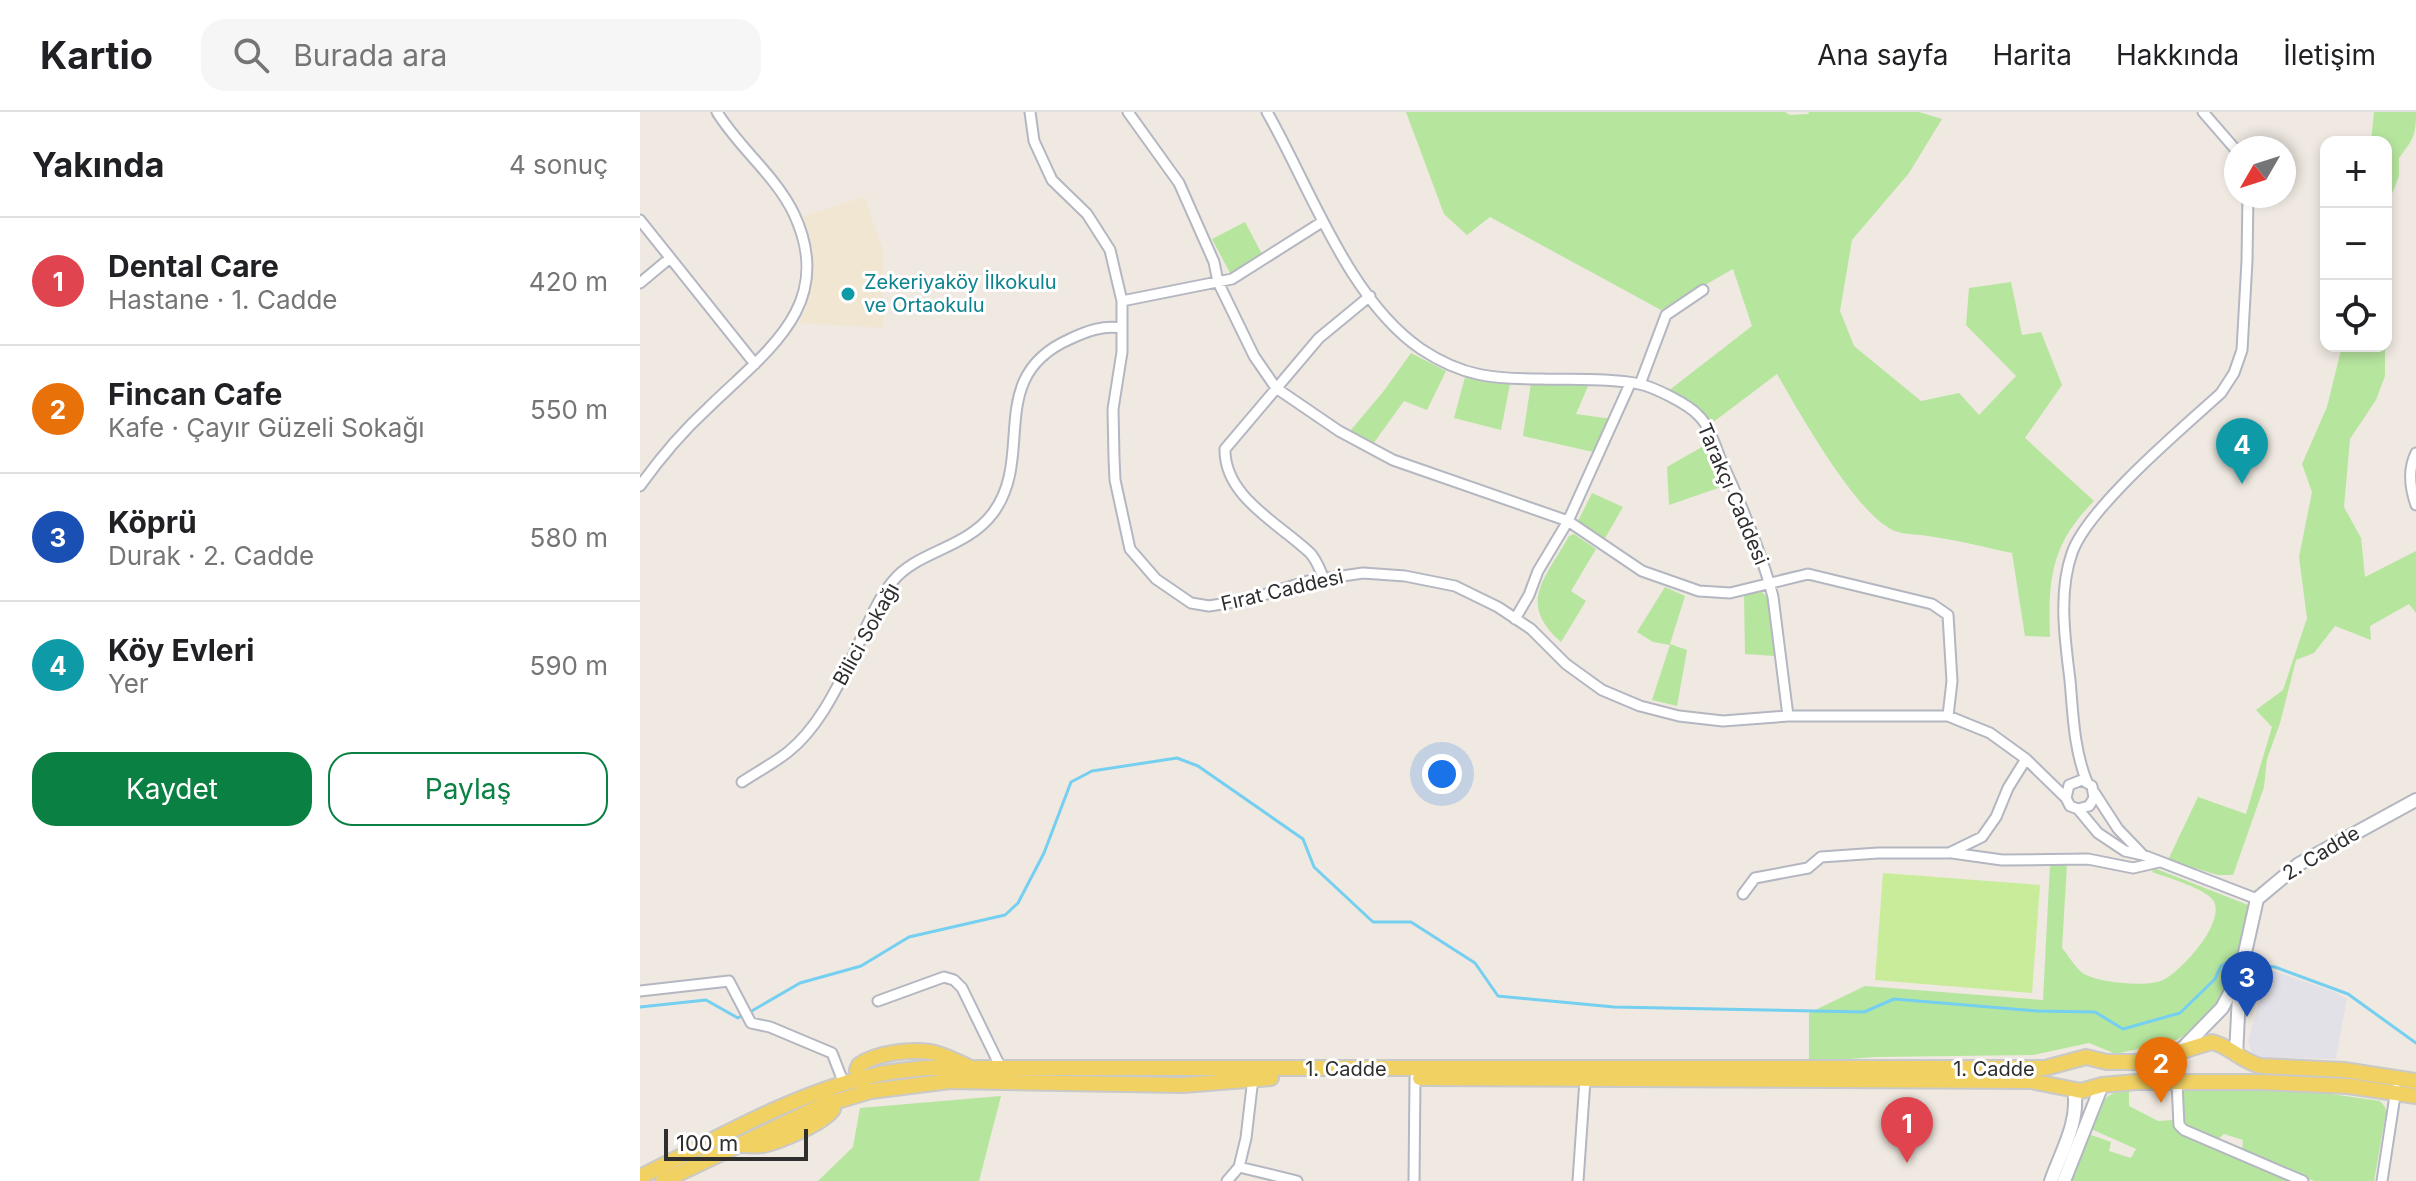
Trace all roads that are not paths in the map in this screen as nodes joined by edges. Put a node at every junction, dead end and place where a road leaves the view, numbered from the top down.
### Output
1 (717, 112) edge
2 (1030, 112) edge
3 (1128, 112) edge
4 (1267, 112) edge
5 (2203, 112) edge
6 (2224, 136) edge
7 (2248, 208) edge
8 (640, 220) edge
9 (1322, 222) junction
10 (670, 258) junction
11 (1218, 282) junction
12 (640, 283) edge
13 (1703, 290) dead end
14 (1370, 296) junction
15 (1122, 301) junction
16 (1122, 328) junction
17 (755, 364) junction
18 (1635, 384) junction
19 (1276, 388) junction
20 (2416, 453) edge
21 (640, 486) edge
22 (2416, 505) edge
23 (1568, 521) junction
24 (1324, 579) junction
25 (1769, 582) junction
26 (1515, 619) junction
27 (1788, 716) junction
28 (1948, 716) junction
29 (2026, 759) junction
30 (2079, 762) junction
31 (742, 782) dead end
32 (2087, 782) junction
33 (2052, 783) junction
34 (2070, 784) junction
35 (2094, 792) junction
36 (2066, 798) junction
37 (2416, 800) edge
38 (2078, 809) junction
39 (1949, 853) junction
40 (2143, 855) junction
41 (2159, 862) junction
42 (1743, 894) dead end
43 (2257, 899) junction
44 (2242, 966) junction
45 (640, 991) edge
46 (878, 1001) dead end
47 (2181, 1050) junction
48 (2236, 1055) junction
49 (2074, 1061) junction
50 (1001, 1068) junction
51 (1253, 1078) junction
52 (1415, 1078) junction
53 (2397, 1078) junction
54 (859, 1079) junction
55 (1585, 1080) junction
56 (2416, 1081) edge
57 (2214, 1082) junction
58 (2177, 1083) junction
59 (844, 1084) junction
60 (2102, 1085) junction
61 (2074, 1090) junction
62 (871, 1091) junction
63 (819, 1093) junction
64 (2395, 1094) junction
65 (2416, 1096) edge
66 (832, 1102) junction
67 (1239, 1167) junction
68 (640, 1177) edge
69 (663, 1181) edge
70 (1227, 1181) edge
71 (1297, 1181) edge
72 (1414, 1181) edge
73 (1578, 1181) edge
74 (2051, 1181) edge
75 (2064, 1181) edge
76 (2303, 1181) edge
77 (2382, 1181) edge

1 - 17 street
2 - 15 street, Fırat Caddesi
3 - 11 street
4 - 9 street, Tarakçı Caddesi
5 - 6 street
7 - 30 street
8 - 10 street
9 - 11 street
9 - 14 street, Tarakçı Caddesi
10 - 12 street
10 - 17 street
11 - 15 street
11 - 19 street
13 - 18 street
14 - 18 street, Tarakçı Caddesi
14 - 19 street
15 - 16 street, Fırat Caddesi
16 - 24 street, Fırat Caddesi
16 - 31 street, Bilici Sokağı
17 - 21 street
18 - 23 street
18 - 25 street, Tarakçı Caddesi
19 - 23 street
19 - 24 street
20 - 22 street
23 - 25 street
23 - 26 street
24 - 26 street, Fırat Caddesi
25 - 27 street, Tarakçı Caddesi
25 - 28 street
26 - 27 street, Fırat Caddesi
27 - 28 street, Fırat Caddesi
28 - 29 street, Fırat Caddesi
29 - 33 street, Fırat Caddesi
29 - 39 street
30 - 32 street
30 - 34 street
32 - 34 street
32 - 35 street
33 - 34 street
33 - 36 street, Fırat Caddesi
34 - 36 street
35 - 38 street
35 - 40 street
36 - 38 street
37 - 43 street, 2. Cadde
38 - 40 street
39 - 41 street
39 - 42 street
40 - 41 street
41 - 43 street
43 - 44 street
44 - 47 street
44 - 48 street
45 - 59 street
46 - 50 street
47 - 48 main road, 1. Cadde
47 - 49 main road, 1. Cadde
48 - 53 main road, 1. Cadde
48 - 57 main road
49 - 50 main road, 1. Cadde
49 - 61 main road
50 - 54 main road, 1. Cadde
51 - 52 main road, 1. Cadde
51 - 62 main road, 1. Cadde
51 - 67 street
52 - 55 main road, 1. Cadde
52 - 72 street
53 - 56 main road, 1. Cadde
53 - 64 street
54 - 59 main road, 1. Cadde
54 - 62 main road
55 - 61 main road, 1. Cadde
55 - 73 street
57 - 58 main road, 1. Cadde
57 - 64 main road, 1. Cadde
58 - 60 main road, 1. Cadde
58 - 76 street
59 - 63 main road, 1. Cadde
60 - 61 main road, 1. Cadde
60 - 75 street
61 - 74 street
62 - 66 main road, 1. Cadde
63 - 66 main road
63 - 68 main road, 1. Cadde
64 - 65 main road, 1. Cadde
64 - 77 street
66 - 69 main road, 1. Cadde
67 - 70 street
67 - 71 street

